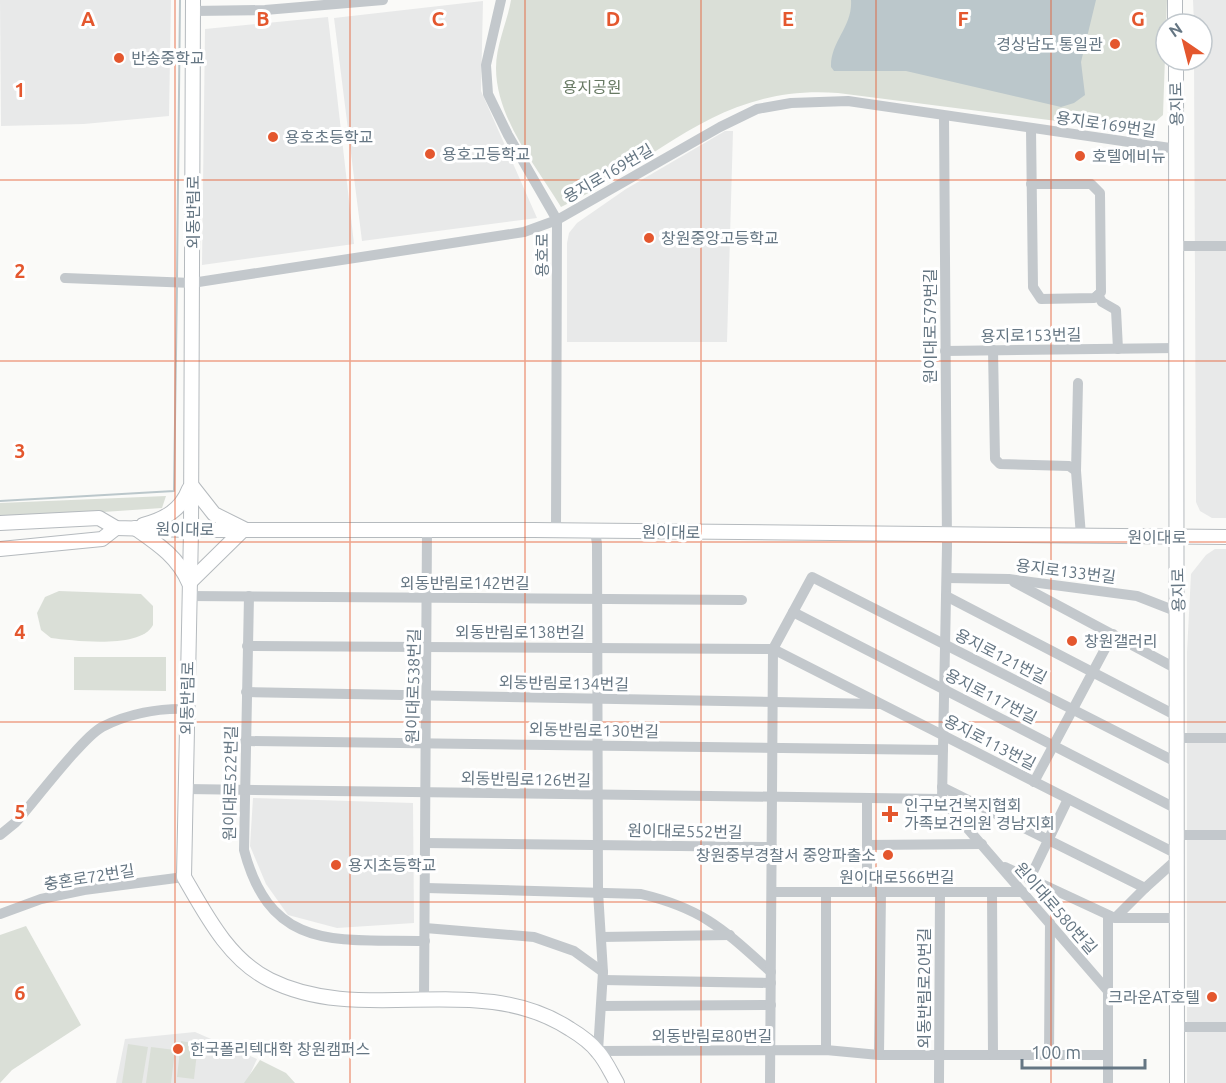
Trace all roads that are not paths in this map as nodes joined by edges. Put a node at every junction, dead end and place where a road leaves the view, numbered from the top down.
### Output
1 (383, 0) edge
2 (501, 0) edge
3 (193, 6) edge
4 (1176, 72) edge
5 (944, 116) junction
6 (1031, 129) junction
7 (1177, 149) junction
8 (1031, 184) junction
9 (557, 220) junction
10 (1177, 246) junction
11 (1226, 246) edge
12 (65, 278) dead end
13 (188, 283) junction
14 (1098, 295) junction
15 (1176, 348) junction
16 (1118, 349) junction
17 (993, 350) junction
18 (945, 351) junction
19 (1078, 383) dead end
20 (1076, 471) junction
21 (190, 484) junction
22 (0, 523) edge
23 (134, 527) junction
24 (116, 528) junction
25 (244, 529) junction
26 (190, 530) junction
27 (428, 530) junction
28 (556, 530) junction
29 (595, 531) junction
30 (947, 535) junction
31 (1081, 536) junction
32 (1177, 537) junction
33 (1226, 537) edge
34 (0, 549) edge
35 (947, 578) junction
36 (1009, 579) junction
37 (189, 590) junction
38 (249, 596) junction
39 (946, 596) junction
40 (429, 598) junction
41 (597, 599) junction
42 (742, 600) dead end
43 (793, 612) junction
44 (1178, 612) junction
45 (1113, 634) junction
46 (945, 645) junction
47 (247, 646) junction
48 (428, 647) junction
49 (597, 648) junction
50 (773, 649) junction
51 (791, 657) joint
52 (1177, 669) junction
53 (1092, 672) junction
54 (944, 689) junction
55 (246, 692) junction
56 (428, 696) junction
57 (598, 699) junction
58 (773, 702) junction
59 (882, 704) junction
60 (187, 709) junction
61 (1073, 710) junction
62 (1176, 716) junction
63 (944, 735) junction
64 (1176, 738) junction
65 (1226, 738) edge
66 (245, 741) junction
67 (427, 743) junction
68 (1053, 745) junction
69 (598, 746) junction
70 (773, 747) junction
71 (943, 750) junction
72 (1176, 762) junction
73 (1034, 782) junction
74 (942, 787) junction
75 (186, 789) junction
76 (244, 790) junction
77 (427, 792) junction
78 (598, 794) junction
79 (772, 797) junction
80 (867, 798) junction
81 (942, 799) junction
82 (1068, 799) junction
83 (1175, 808) junction
84 (0, 835) edge
85 (1175, 835) junction
86 (1226, 835) edge
87 (1048, 840) junction
88 (426, 843) junction
89 (981, 844) junction
90 (598, 845) junction
91 (867, 845) junction
92 (772, 847) junction
93 (1175, 857) junction
94 (997, 862) junction
95 (184, 877) junction
96 (1029, 880) junction
97 (426, 888) junction
98 (1145, 888) junction
99 (598, 892) junction
100 (772, 892) junction
101 (826, 892) junction
102 (867, 892) junction
103 (881, 892) junction
104 (940, 892) junction
105 (992, 892) junction
106 (1023, 892) junction
107 (0, 914) edge
108 (1111, 917) junction
109 (1175, 918) junction
110 (1050, 923) junction
111 (425, 928) junction
112 (730, 935) junction
113 (601, 937) junction
114 (425, 940) junction
115 (603, 976) junction
116 (771, 978) junction
117 (1108, 991) junction
118 (424, 998) junction
119 (771, 1005) junction
120 (601, 1006) junction
121 (1176, 1027) junction
122 (1226, 1027) edge
123 (826, 1050) junction
124 (598, 1051) junction
125 (770, 1051) junction
126 (879, 1055) junction
127 (939, 1055) junction
128 (993, 1055) junction
129 (1049, 1055) junction
130 (1108, 1055) junction
131 (617, 1083) edge
132 (770, 1083) edge
133 (939, 1083) edge
134 (1108, 1083) edge
135 (1176, 1083) edge

1 - 3 street
2 - 9 street, 용호로
3 - 13 main road, 외동반림로
4 - 7 main road, 용지로
5 - 6 street, 용지로169번길
5 - 9 street, 용지로169번길
5 - 18 street, 원이대로579번길
6 - 7 street, 용지로169번길
6 - 8 street, 용지로169번길
7 - 10 main road, 용지로
8 - 14 street, 용지로169번길
8 - 14 street
9 - 13 street, 용지로169번길
9 - 28 street, 용호로
10 - 11 street
10 - 15 main road, 용지로
12 - 13 street, 용지로169번길
13 - 21 main road, 외동반림로
14 - 16 street
15 - 16 street, 용지로153번길
15 - 32 main road, 용지로
16 - 17 street, 용지로153번길
17 - 18 street, 용지로153번길
17 - 20 street
18 - 30 street, 원이대로579번길
19 - 20 street
20 - 31 street
21 - 23 main road
21 - 25 main road
21 - 26 main road, 외동반림로
22 - 24 main road, 원이대로
23 - 24 main road, 원이대로
23 - 26 main road, 원이대로
23 - 37 main road
24 - 34 main road, 원이대로
25 - 26 main road, 원이대로
25 - 27 main road, 원이대로
25 - 37 main road
26 - 37 main road, 외동반림로
27 - 28 main road, 원이대로
27 - 40 street, 원이대로538번길
28 - 29 main road, 원이대로
29 - 30 main road, 원이대로
29 - 41 street
30 - 31 main road, 원이대로
30 - 35 street
31 - 32 main road, 원이대로
32 - 33 main road, 원이대로
32 - 44 main road, 용지로
35 - 36 street, 용지로133번길
35 - 39 street
36 - 44 street, 용지로133번길
36 - 45 street
37 - 38 street, 외동반림로142번길
37 - 60 main road, 외동반림로
38 - 40 street, 외동반림로142번길
38 - 47 street, 원이대로522번길
39 - 46 street
39 - 53 street
40 - 41 street, 외동반림로142번길
40 - 48 street, 원이대로538번길
41 - 42 street, 외동반림로142번길
41 - 49 street
43 - 46 street, 용지로121번길
43 - 50 street
43 - 54 street, 용지로117번길
44 - 52 main road, 용지로
45 - 52 street
45 - 53 street
46 - 54 street
46 - 61 street, 용지로121번길
47 - 48 street, 외동반림로138번길
47 - 55 street, 원이대로522번길
48 - 49 street, 외동반림로138번길
48 - 56 street, 원이대로538번길
49 - 50 street, 외동반림로138번길
49 - 57 street
50 - 51 street, 외동반림로138번길
50 - 58 street
51 - 59 street, 용지로113번길
52 - 62 main road, 용지로
53 - 61 street
53 - 62 street
54 - 63 street
54 - 68 street, 용지로117번길
55 - 56 street, 외동반림로134번길
55 - 66 street, 원이대로522번길
56 - 57 street, 외동반림로134번길
56 - 67 street, 원이대로538번길
57 - 58 street, 외동반림로134번길
57 - 69 street
58 - 59 street, 외동반림로134번길
58 - 70 street
59 - 63 street, 용지로113번길
60 - 75 main road, 외동반림로
60 - 84 street
61 - 68 street
61 - 72 street, 용지로121번길
62 - 64 main road, 용지로
63 - 71 street
63 - 73 street, 용지로113번길
64 - 65 street
64 - 72 main road, 용지로
66 - 67 street, 외동반림로130번길
66 - 76 street, 원이대로522번길
67 - 69 street, 외동반림로130번길
67 - 77 street, 원이대로538번길
68 - 73 street
68 - 83 street, 용지로117번길
69 - 70 street, 외동반림로130번길
69 - 78 street
70 - 71 street, 외동반림로130번길
70 - 79 street
71 - 74 street
72 - 83 main road, 용지로
73 - 82 street, 용지로113번길
74 - 81 street
74 - 87 street
75 - 76 street, 외동반림로126번길
75 - 95 main road, 외동반림로
76 - 77 street, 외동반림로126번길
76 - 114 street, 원이대로522번길
77 - 78 street, 외동반림로126번길
77 - 88 street, 원이대로538번길
78 - 79 street, 외동반림로126번길
78 - 90 street
79 - 80 street, 외동반림로126번길
79 - 92 street
80 - 81 street, 외동반림로126번길
80 - 91 street
81 - 89 street, 원이대로580번길
82 - 87 street
82 - 93 street, 용지로113번길
83 - 85 main road, 용지로
85 - 86 street
85 - 93 main road, 용지로
87 - 96 street
87 - 98 street
88 - 90 street
88 - 97 street, 원이대로538번길
89 - 91 street
89 - 94 street, 원이대로580번길
90 - 92 street, 원이대로552번길
90 - 99 street
91 - 102 street
92 - 100 street
93 - 98 street
93 - 109 main road, 용지로
94 - 96 street
94 - 106 street, 원이대로580번길
95 - 107 street, 충혼로72번길
95 - 118 main road
96 - 108 street
97 - 99 street
97 - 111 street, 원이대로538번길
98 - 108 street
99 - 112 street
99 - 113 street
100 - 101 street, 원이대로566번길
100 - 116 street
101 - 102 street, 원이대로566번길
101 - 123 street
102 - 103 street, 원이대로566번길
103 - 104 street, 원이대로566번길
103 - 126 street
104 - 105 street, 원이대로566번길
104 - 127 street, 외동반림로20번길
105 - 106 street, 원이대로566번길
105 - 128 street
106 - 110 street, 원이대로580번길
108 - 109 street
108 - 117 street
109 - 121 main road, 용지로
110 - 117 street, 원이대로580번길
110 - 129 street
111 - 114 street, 원이대로538번길
111 - 115 street
112 - 113 street
112 - 116 street
113 - 115 street
114 - 118 street, 원이대로538번길
115 - 116 street
115 - 120 street
116 - 119 street
117 - 130 street
118 - 124 main road
119 - 120 street
119 - 125 street
120 - 124 street
121 - 122 street
121 - 135 main road, 용지로
123 - 125 street, 외동반림로80번길
123 - 126 street, 외동반림로80번길
124 - 125 street, 외동반림로80번길
124 - 131 main road
125 - 132 street
126 - 127 street, 외동반림로80번길
127 - 128 street, 외동반림로80번길
127 - 133 street, 외동반림로20번길
128 - 129 street, 외동반림로80번길
129 - 130 street, 외동반림로80번길
130 - 134 street

